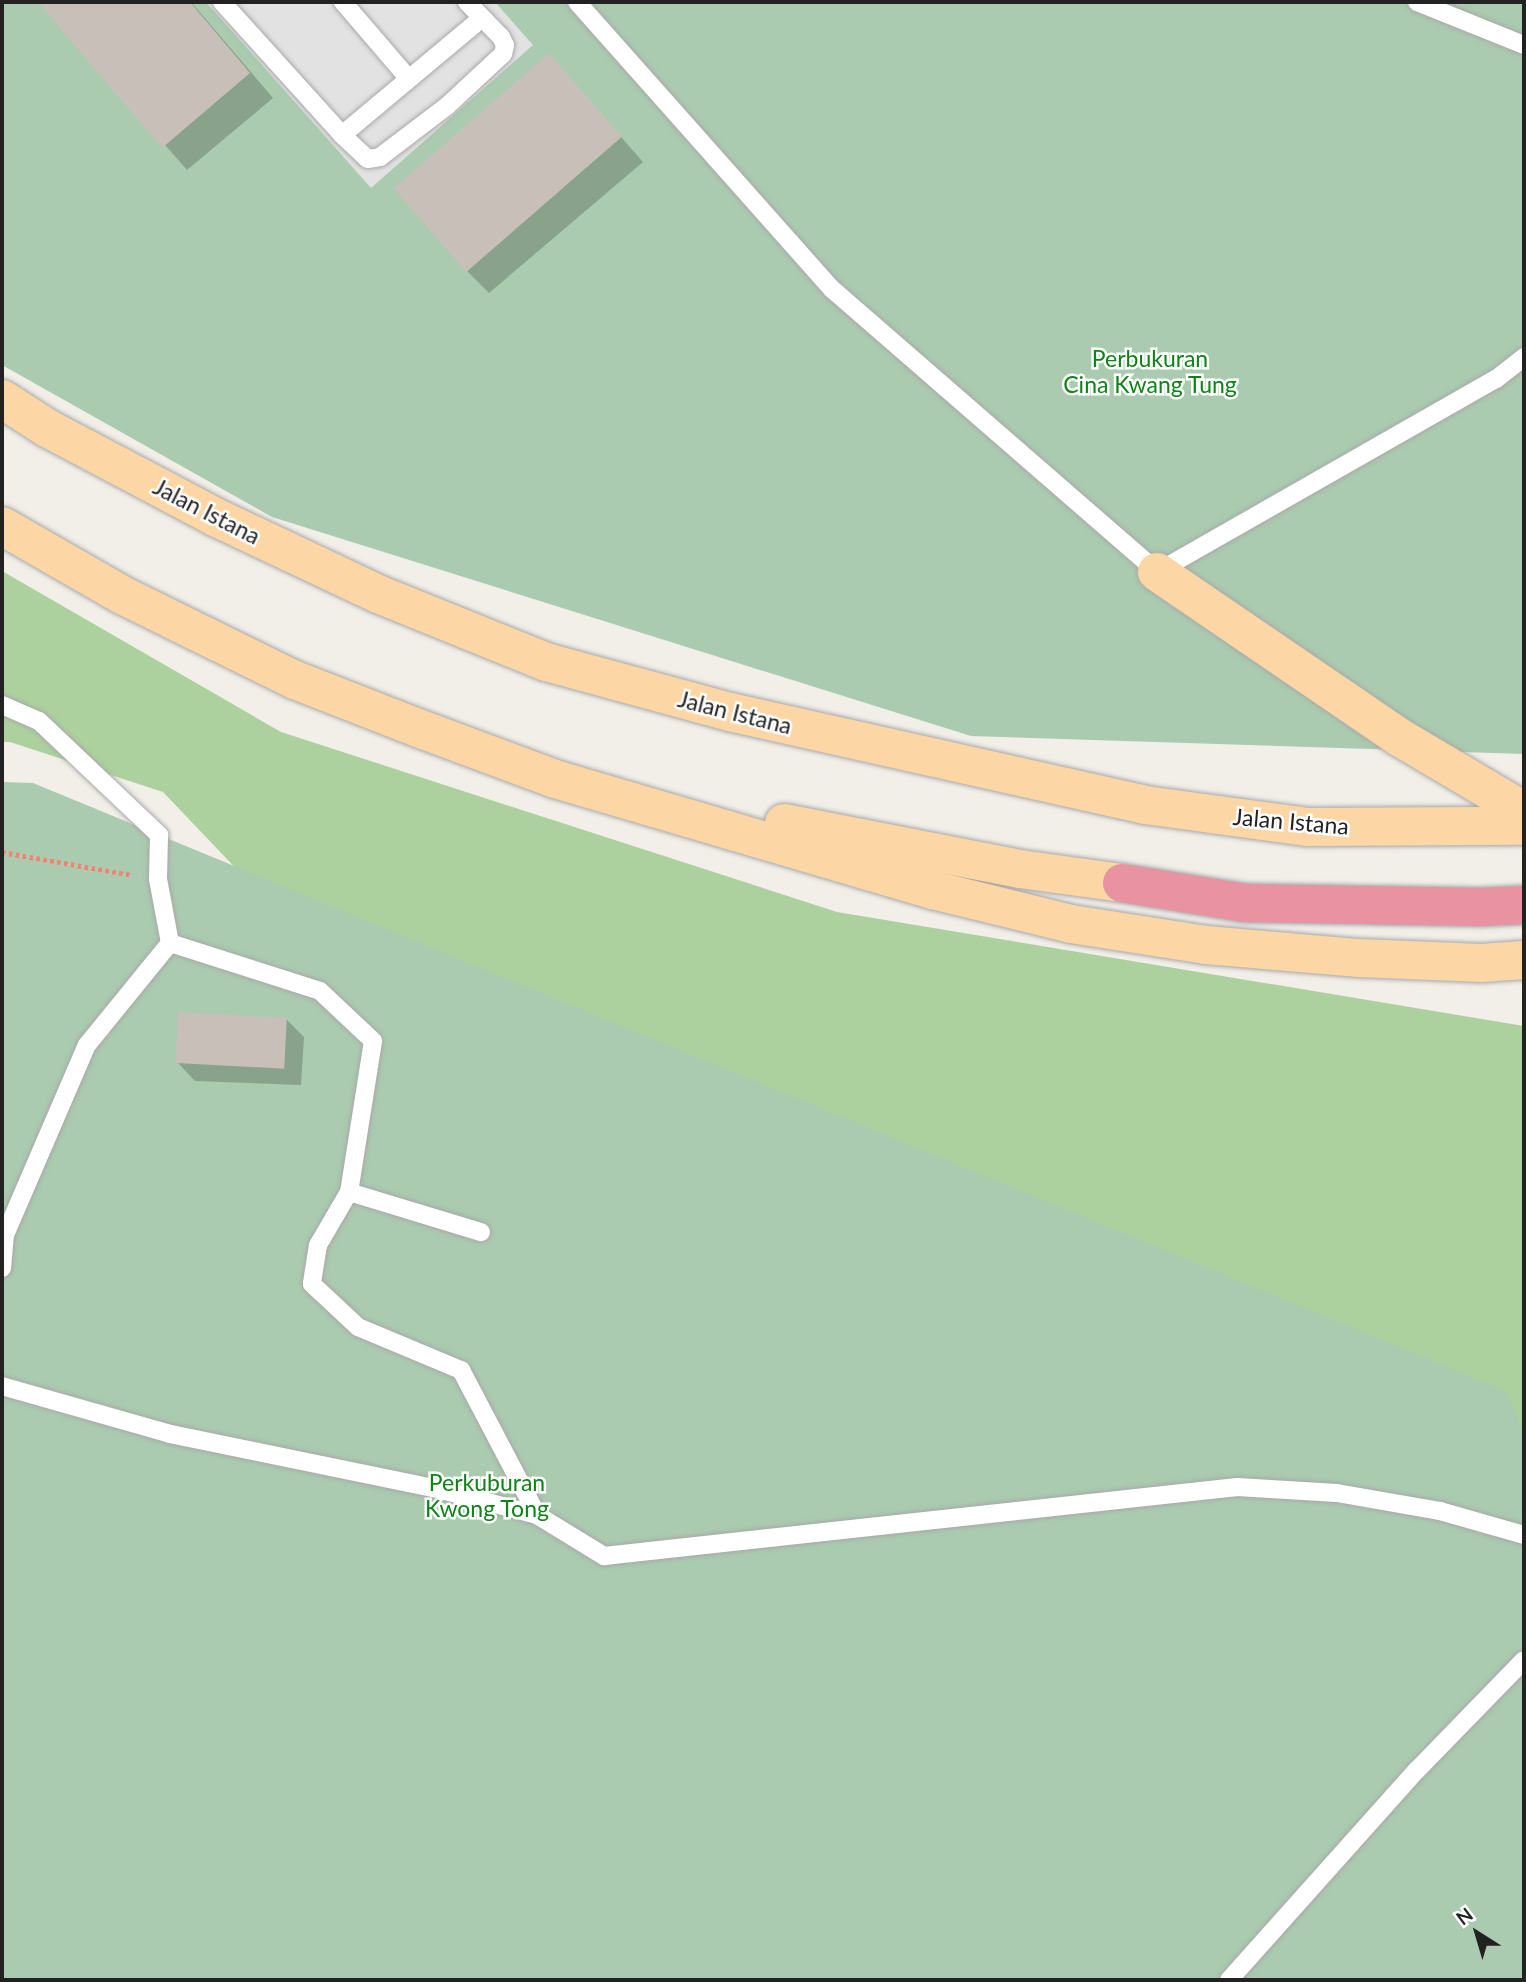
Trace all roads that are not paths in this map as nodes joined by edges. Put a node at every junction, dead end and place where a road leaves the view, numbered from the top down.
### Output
1 (222, 2) edge
2 (343, 2) edge
3 (467, 2) edge
4 (577, 2) edge
5 (1417, 2) edge
6 (482, 18) junction
7 (1524, 45) edge
8 (409, 79) junction
9 (342, 135) junction
10 (1524, 357) edge
11 (2, 399) edge
12 (2, 526) edge
13 (1157, 572) junction
14 (2, 705) edge
15 (555, 779) junction
16 (1524, 811) edge
17 (1524, 826) edge
18 (1122, 883) joint
19 (1524, 905) edge
20 (170, 943) junction
21 (1524, 960) edge
22 (349, 1192) junction
23 (481, 1232) dead end
24 (2, 1268) edge
25 (2, 1386) edge
26 (537, 1515) junction
27 (1524, 1535) edge
28 (1524, 1660) edge
29 (1229, 1980) edge

1 - 9 lane
2 - 8 lane
3 - 6 lane
4 - 13 lane
5 - 7 lane
6 - 8 lane
6 - 9 lane
8 - 9 lane
10 - 13 lane
11 - 17 main road, Jalan Istana
12 - 15 main road
13 - 16 main road
14 - 20 lane
15 - 18 main road
15 - 21 main road
18 - 19 highway
20 - 22 lane
20 - 24 lane
22 - 23 lane
22 - 26 lane
25 - 26 lane
26 - 27 lane
28 - 29 lane

